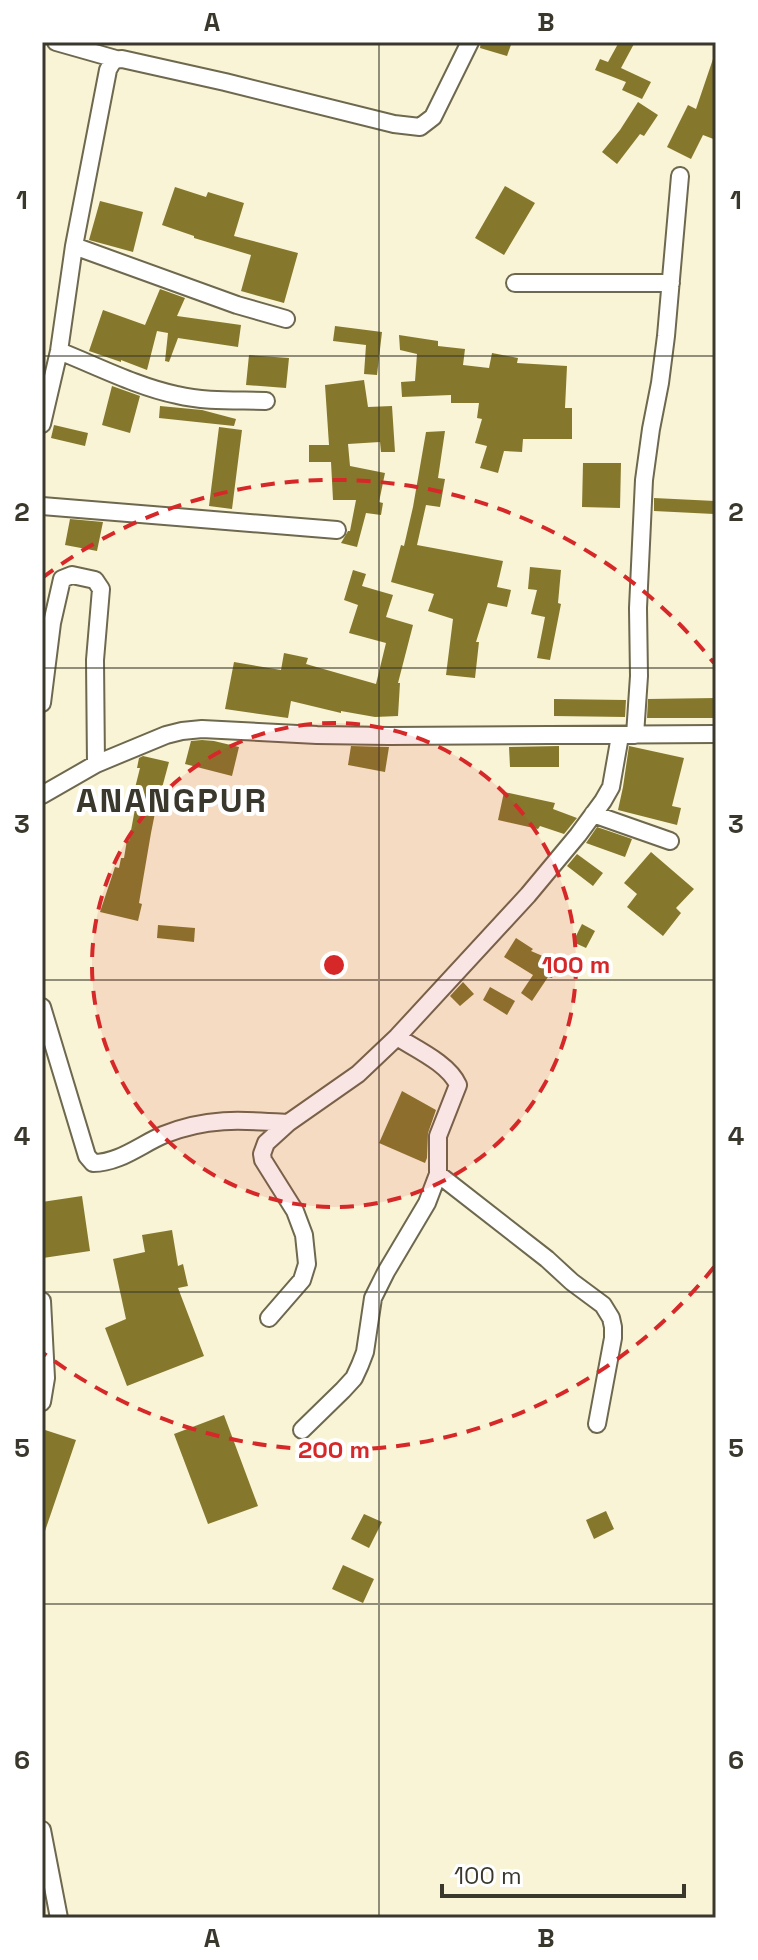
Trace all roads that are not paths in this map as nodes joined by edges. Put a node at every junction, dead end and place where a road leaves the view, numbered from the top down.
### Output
1 (470, 42) edge
2 (67, 44) edge
3 (116, 59) junction
4 (680, 176) dead end
5 (74, 246) junction
6 (515, 283) dead end
7 (671, 283) junction
8 (286, 319) dead end
9 (59, 351) junction
10 (266, 401) dead end
11 (42, 424) edge
12 (42, 506) edge
13 (337, 530) dead end
14 (42, 703) edge
15 (716, 734) edge
16 (627, 735) junction
17 (96, 764) junction
18 (42, 795) edge
19 (593, 814) junction
20 (670, 841) dead end
21 (42, 1007) edge
22 (397, 1037) junction
23 (288, 1123) junction
24 (438, 1174) junction
25 (42, 1301) edge
26 (269, 1318) dead end
27 (42, 1402) edge
28 (597, 1424) dead end
29 (302, 1430) dead end
30 (42, 1830) edge
31 (59, 1918) edge

1 - 3 street
2 - 3 street
3 - 5 street
4 - 7 street
5 - 8 street
5 - 9 street
6 - 7 street
7 - 16 street
9 - 10 street
9 - 11 street
12 - 13 street
14 - 17 street
15 - 16 street
16 - 17 street
16 - 19 street
17 - 18 street
19 - 20 street
19 - 22 street
21 - 23 street
22 - 23 street
22 - 24 street
23 - 26 street
24 - 28 street
24 - 29 street
25 - 27 street
30 - 31 street

